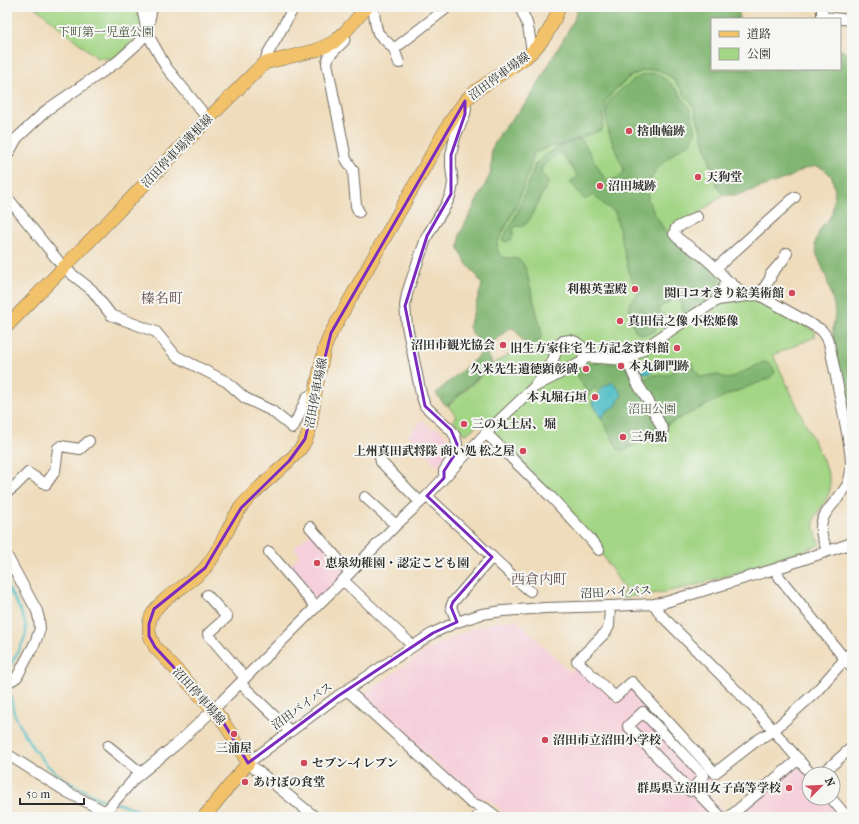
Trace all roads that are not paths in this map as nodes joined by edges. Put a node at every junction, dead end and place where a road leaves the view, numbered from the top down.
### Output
1 (142, 7) edge
2 (152, 7) edge
3 (294, 7) edge
4 (367, 7) edge
5 (373, 7) edge
6 (448, 7) edge
7 (520, 7) edge
8 (559, 7) edge
9 (822, 7) edge
10 (832, 18) edge
11 (841, 19) edge
12 (852, 20) edge
13 (346, 31) junction
14 (147, 32) junction
15 (394, 49) junction
16 (532, 52) junction
17 (265, 63) junction
18 (399, 63) dead end
19 (464, 101) junction
20 (208, 119) junction
21 (7, 156) edge
22 (795, 196) dead end
23 (7, 198) edge
24 (359, 212) dead end
25 (697, 217) dead end
26 (787, 253) dead end
27 (64, 268) junction
28 (716, 268) junction
29 (726, 280) junction
30 (747, 296) junction
31 (759, 296) junction
32 (718, 300) junction
33 (7, 326) edge
34 (584, 357) junction
35 (627, 360) junction
36 (534, 387) junction
37 (315, 393) junction
38 (663, 430) dead end
39 (486, 433) junction
40 (90, 441) dead end
41 (382, 455) dead end
42 (444, 478) junction
43 (7, 492) edge
44 (365, 496) dead end
45 (423, 499) junction
46 (396, 525) junction
47 (310, 527) dead end
48 (852, 543) edge
49 (599, 550) dead end
50 (827, 550) junction
51 (269, 552) dead end
52 (7, 556) edge
53 (492, 557) junction
54 (775, 568) junction
55 (347, 577) junction
56 (530, 591) dead end
57 (207, 595) dead end
58 (654, 604) junction
59 (610, 606) junction
60 (316, 607) junction
61 (458, 622) junction
62 (413, 646) junction
63 (852, 651) edge
64 (844, 659) junction
65 (852, 668) edge
66 (242, 680) junction
67 (7, 683) edge
68 (347, 690) junction
69 (213, 710) junction
70 (774, 730) junction
71 (290, 731) junction
72 (108, 746) dead end
73 (852, 747) edge
74 (7, 754) edge
75 (799, 759) junction
76 (248, 763) junction
77 (805, 766) edge
78 (831, 766) edge
79 (141, 773) junction
80 (693, 788) junction
81 (838, 806) edge
82 (485, 808) junction
83 (103, 814) edge
84 (204, 817) edge
85 (315, 817) edge
86 (477, 817) edge
87 (498, 817) edge
88 (721, 817) edge
89 (730, 817) edge
90 (847, 817) edge

1 - 14 street
2 - 14 street
3 - 17 street
4 - 13 main road, 沼田停車場薄根線
5 - 15 street
6 - 15 street
7 - 16 street
8 - 16 main road, 沼田停車場線
9 - 10 street
11 - 12 street
13 - 17 main road, 沼田停車場薄根線
13 - 24 street
14 - 20 street
14 - 21 street
15 - 18 street
16 - 19 main road, 沼田停車場線
17 - 20 main road, 沼田停車場薄根線
19 - 37 main road, 沼田停車場線
19 - 42 street
20 - 27 main road, 沼田停車場薄根線
22 - 28 street
23 - 27 street
25 - 28 street
26 - 31 street
27 - 33 main road, 沼田停車場薄根線
27 - 37 street
28 - 29 street
29 - 30 street
29 - 32 street
30 - 31 street
30 - 32 street
31 - 50 street
32 - 35 street
34 - 35 street
34 - 36 street
34 - 36 street
35 - 38 street
36 - 39 street
37 - 69 main road, 沼田停車場線
39 - 42 street
39 - 49 street
40 - 43 street
41 - 45 street
42 - 45 street
44 - 46 street
45 - 46 street
45 - 53 street
46 - 55 street
47 - 55 street
48 - 50 street, 沼田バイパス
50 - 54 street, 沼田バイパス
51 - 60 street
52 - 67 street
53 - 56 street
53 - 61 street
54 - 58 street, 沼田バイパス
54 - 64 street
55 - 60 street
55 - 62 street
57 - 66 street
58 - 59 street, 沼田バイパス
58 - 70 street
59 - 61 street, 沼田バイパス
59 - 70 street
60 - 66 street
61 - 62 street, 沼田バイパス
62 - 68 street, 沼田バイパス
63 - 64 street
64 - 65 street
64 - 70 street
66 - 69 street
66 - 71 street
68 - 71 street, 沼田バイパス
68 - 82 street
69 - 76 main road, 沼田停車場線
69 - 79 street
70 - 75 street
71 - 76 street, 沼田バイパス
72 - 79 street
73 - 78 street
74 - 83 street
75 - 77 street
75 - 89 street
76 - 84 main road
76 - 85 street
79 - 83 street
80 - 80 street
80 - 88 street
81 - 90 street
82 - 86 street
82 - 87 street

